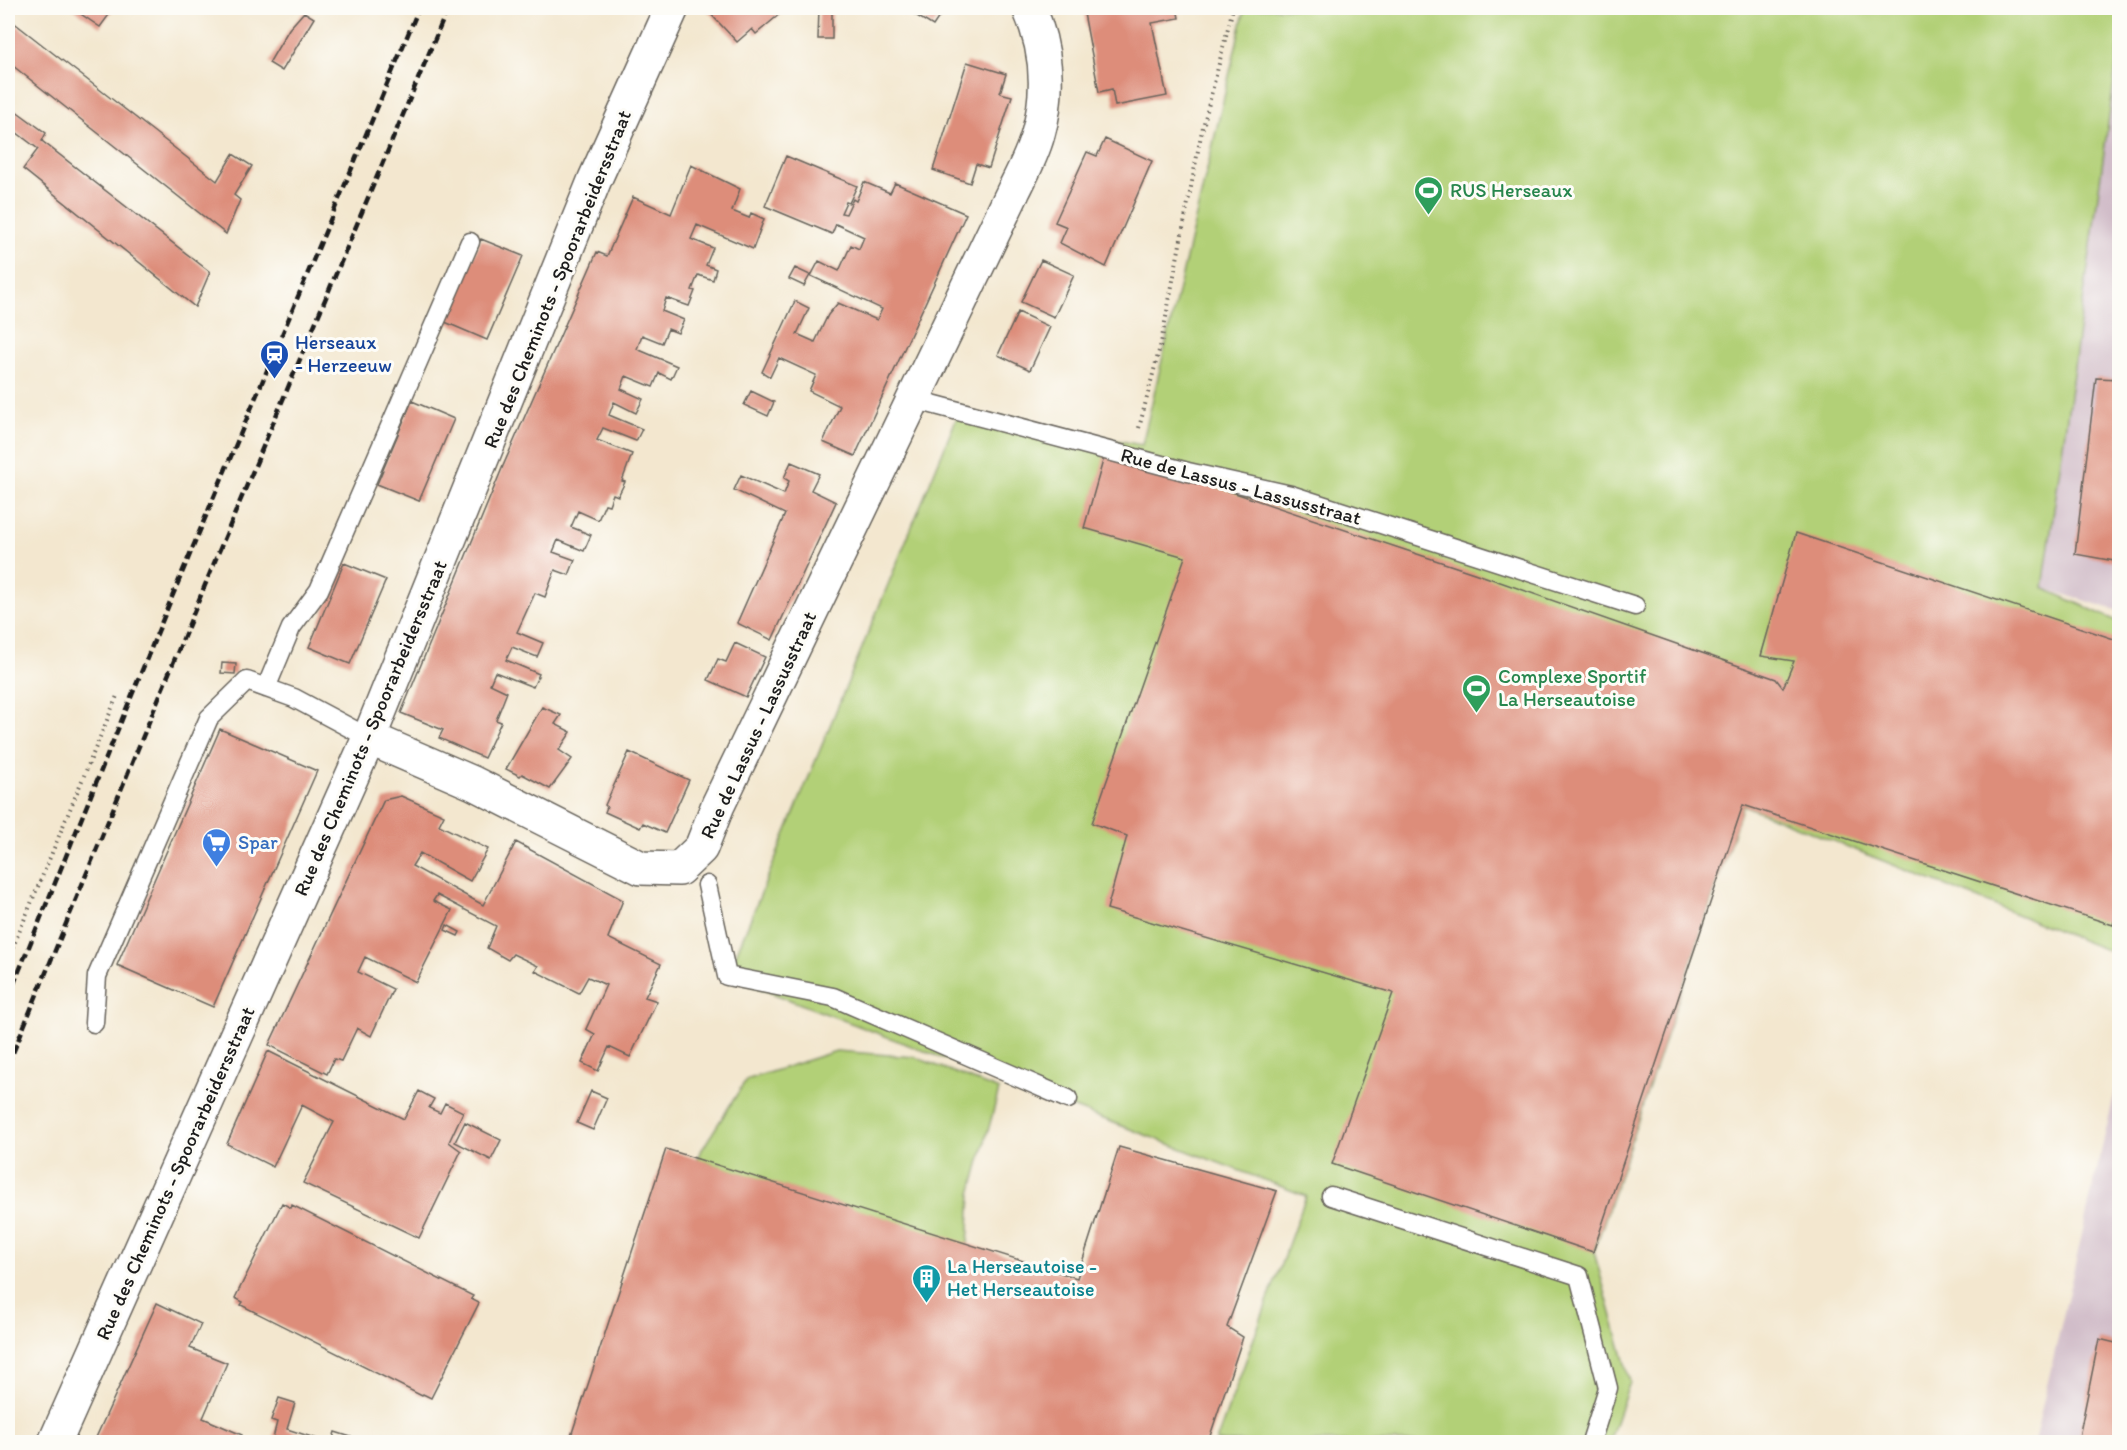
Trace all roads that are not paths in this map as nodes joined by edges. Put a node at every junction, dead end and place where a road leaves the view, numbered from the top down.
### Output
1 (672, 8) edge
2 (1029, 8) edge
3 (470, 242) dead end
4 (913, 399) junction
5 (1635, 606) dead end
6 (266, 688) junction
7 (369, 738) junction
8 (707, 885) dead end
9 (94, 1023) dead end
10 (1068, 1099) dead end
11 (1332, 1196) dead end
12 (55, 1443) edge
13 (1591, 1443) edge

1 - 7 street, Rue des Cheminots - Spoorarbeidersstraat
2 - 4 street, Rue de Lassus - Lassusstraat
3 - 6 lane
4 - 5 lane, Rue de Lassus - Lassusstraat
4 - 7 street, Rue de Lassus - Lassusstraat
6 - 7 lane
6 - 9 lane
7 - 12 street, Rue des Cheminots - Spoorarbeidersstraat
8 - 10 lane
11 - 13 lane

